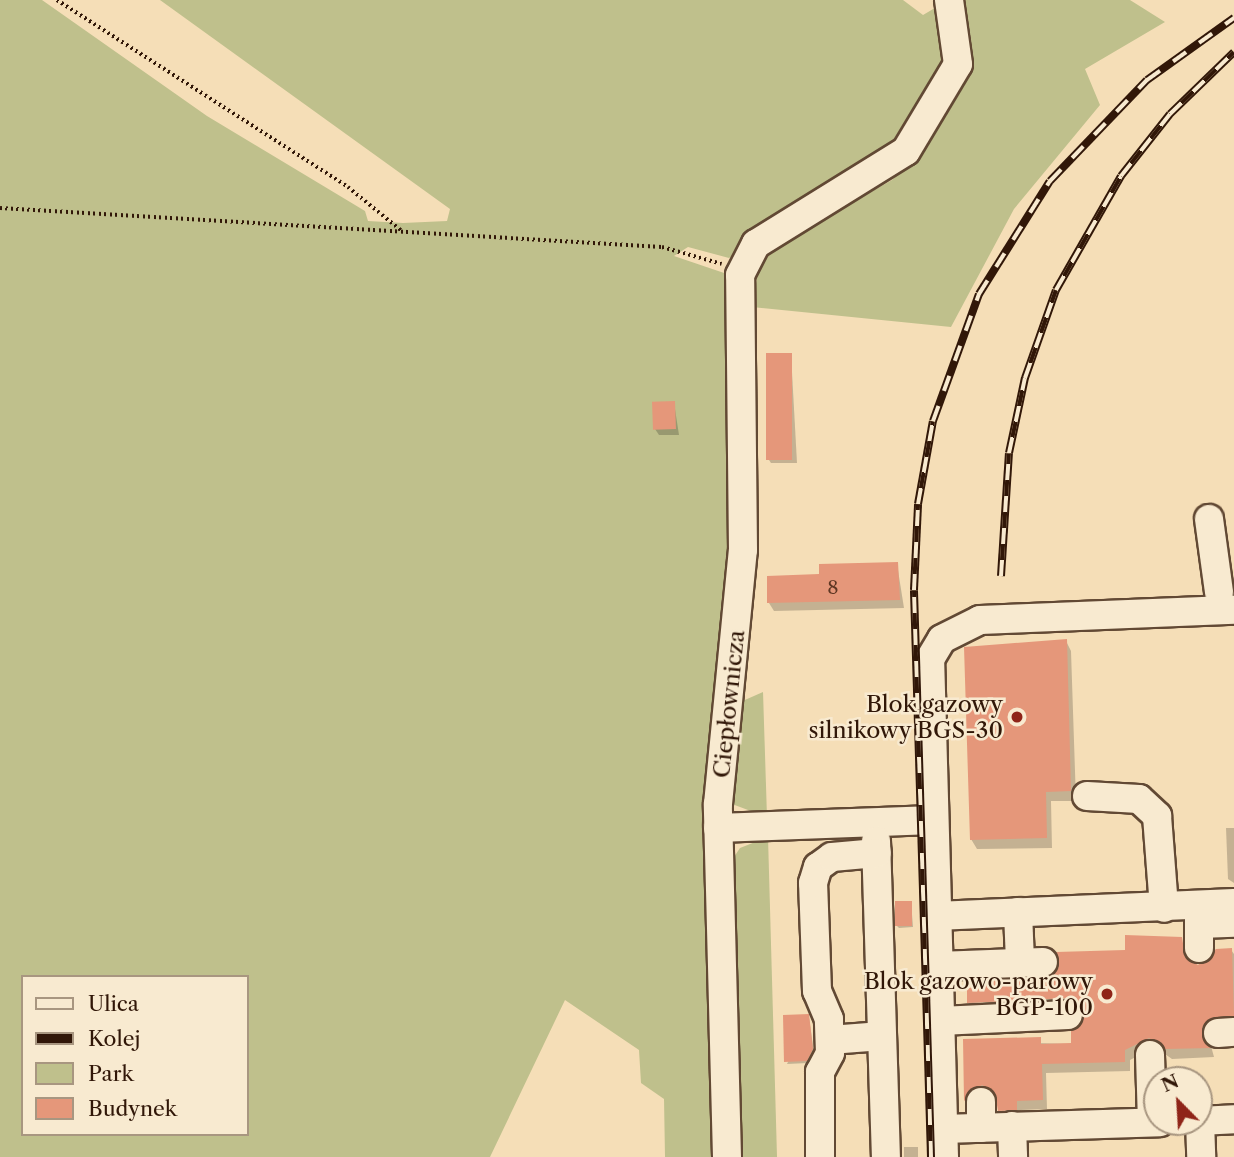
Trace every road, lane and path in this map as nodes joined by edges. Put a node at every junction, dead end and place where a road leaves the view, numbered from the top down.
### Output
1 (57, 0) edge
2 (949, 0) edge
3 (0, 208) edge
4 (404, 232) junction
5 (744, 262) junction
6 (1209, 519) dead end
7 (1234, 565) edge
8 (1224, 604) edge
9 (1087, 796) dead end
10 (933, 820) junction
11 (718, 828) junction
12 (1234, 903) edge
13 (1164, 908) junction
14 (1018, 912) junction
15 (936, 916) junction
16 (1234, 923) edge
17 (1199, 927) junction
18 (938, 966) junction
19 (940, 1021) junction
20 (1053, 1023) dead end
21 (882, 1036) junction
22 (830, 1040) junction
23 (1150, 1055) dead end
24 (1151, 1066) edge
25 (1234, 1119) edge
26 (1213, 1120) edge
27 (1143, 1122) edge
28 (1012, 1126) junction
29 (943, 1129) junction
30 (1199, 1136) edge
31 (727, 1157) edge
32 (820, 1157) edge
33 (886, 1157) edge
34 (944, 1157) edge
35 (1013, 1157) edge
36 (1200, 1157) edge

1 - 4 path
2 - 5 street
3 - 4 path
4 - 5 path
5 - 11 street, Ciepłownicza
6 - 8 street
7 - 8 street
8 - 10 street
9 - 13 street
10 - 11 street
10 - 15 street
11 - 31 street, Ciepłownicza
12 - 17 street
13 - 14 street
13 - 17 street
14 - 15 street
14 - 18 street
15 - 18 street
16 - 17 street
18 - 19 street
19 - 20 street
19 - 29 street
21 - 22 street
21 - 22 street
21 - 33 street
22 - 32 street
23 - 24 street
25 - 26 street
27 - 28 street
28 - 29 street
28 - 35 street
29 - 34 street
30 - 36 street

